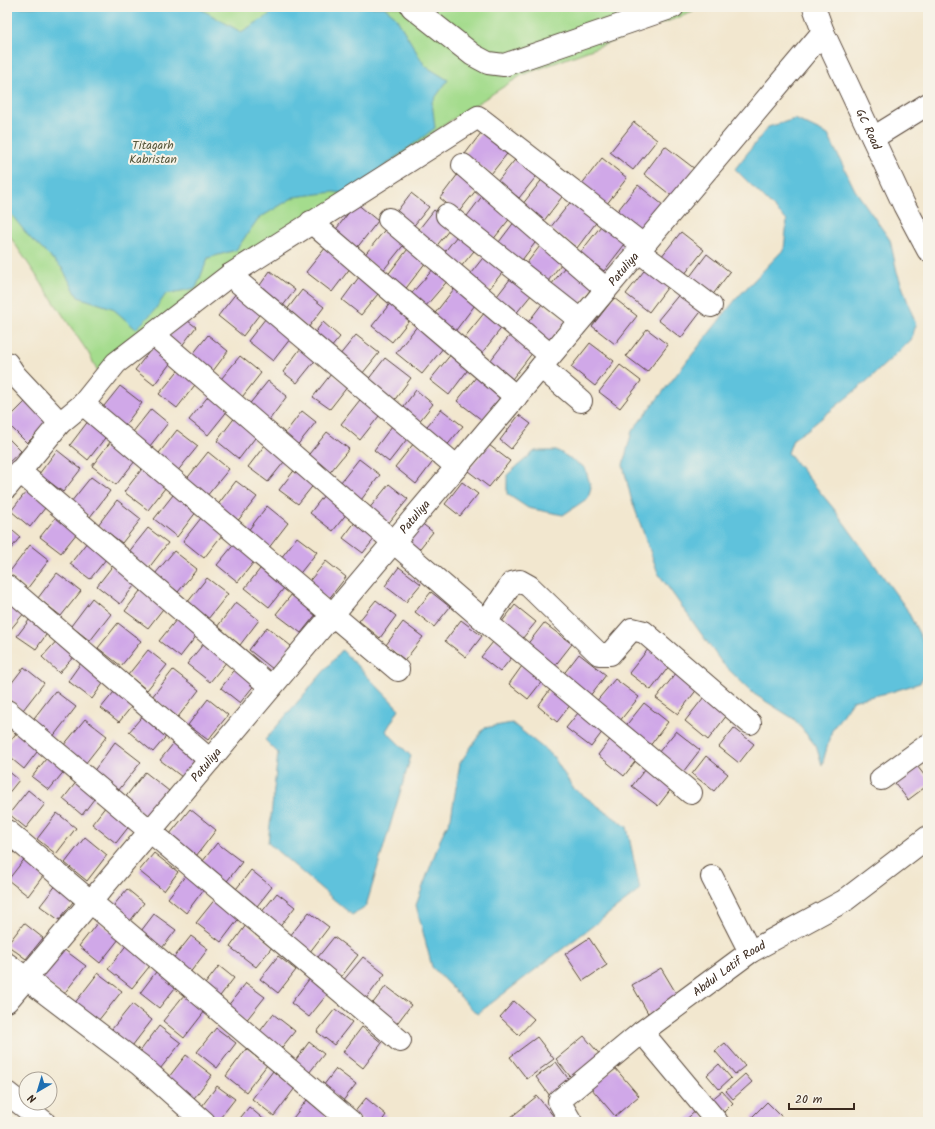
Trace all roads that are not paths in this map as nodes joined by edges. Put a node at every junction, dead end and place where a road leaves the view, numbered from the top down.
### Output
1 (412, 7) edge
2 (673, 7) edge
3 (814, 7) edge
4 (822, 32) junction
5 (928, 104) edge
6 (873, 138) junction
7 (463, 165) dead end
8 (447, 215) dead end
9 (389, 219) dead end
10 (311, 222) junction
11 (641, 248) junction
12 (928, 250) edge
13 (230, 275) junction
14 (606, 289) junction
15 (711, 306) dead end
16 (580, 320) junction
17 (154, 335) junction
18 (546, 361) junction
19 (7, 363) edge
20 (516, 397) junction
21 (581, 401) dead end
22 (83, 404) junction
23 (60, 423) junction
24 (457, 467) junction
25 (13, 479) edge
26 (393, 543) junction
27 (7, 586) edge
28 (332, 616) junction
29 (486, 622) junction
30 (398, 670) dead end
31 (271, 687) junction
32 (7, 711) edge
33 (750, 723) dead end
34 (928, 745) edge
35 (210, 760) junction
36 (880, 779) dead end
37 (691, 793) dead end
38 (151, 830) junction
39 (7, 831) edge
40 (928, 837) edge
41 (712, 877) dead end
42 (91, 901) junction
43 (750, 952) junction
44 (7, 964) edge
45 (25, 980) junction
46 (7, 1001) edge
47 (642, 1032) junction
48 (400, 1041) dead end
49 (7, 1093) edge
50 (568, 1121) edge
51 (44, 1122) edge
52 (204, 1122) edge
53 (351, 1122) edge
54 (718, 1122) edge

1 - 2 street
3 - 4 street, GC Road
4 - 6 street, GC Road
4 - 11 street, Patuliya
5 - 6 street
6 - 12 street, GC Road
7 - 14 street
8 - 16 street
9 - 18 street
10 - 11 street
10 - 13 street
10 - 20 street
11 - 14 street, Patuliya
11 - 15 street
13 - 17 street
13 - 24 street
14 - 16 street, Patuliya
16 - 18 street, Patuliya
17 - 22 street
17 - 26 street
18 - 20 street, Patuliya
18 - 21 street
19 - 23 street
20 - 24 street, Patuliya
22 - 23 street
22 - 28 street
23 - 25 street
24 - 26 street, Patuliya
25 - 31 street
26 - 28 street, Patuliya
26 - 29 street
27 - 35 street
28 - 30 street
28 - 31 street, Patuliya
29 - 33 street
29 - 37 street
31 - 35 street, Patuliya
32 - 38 street
34 - 36 street
35 - 38 street, Patuliya
38 - 42 street, Patuliya
38 - 48 street
39 - 42 street
40 - 43 street, Abdul Latif Road
41 - 43 street
42 - 45 street, Patuliya
42 - 53 street
43 - 47 street, Abdul Latif Road
44 - 45 street
45 - 46 street, Patuliya
45 - 52 street
47 - 50 street, Abdul Latif Road
47 - 54 street
49 - 51 street

